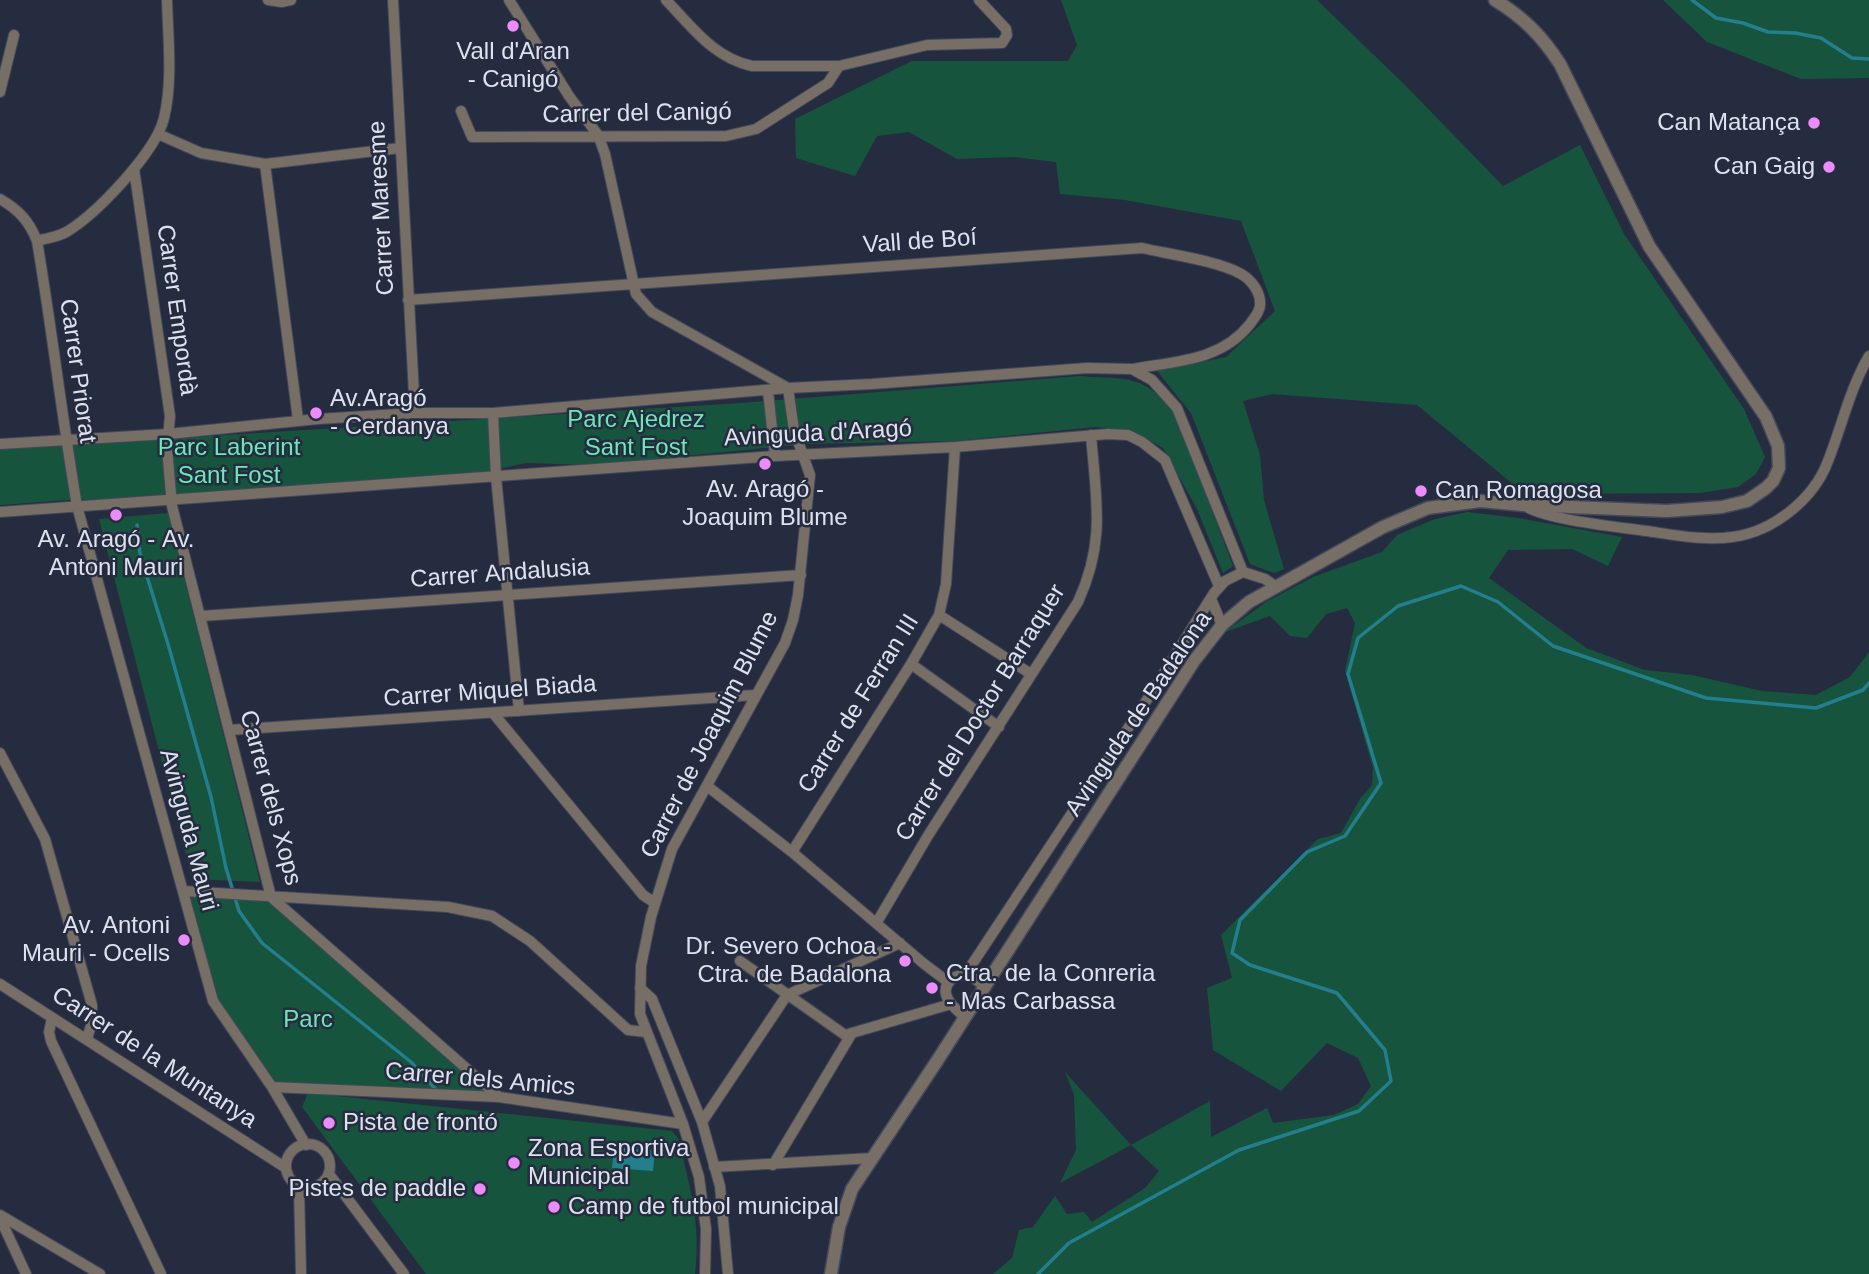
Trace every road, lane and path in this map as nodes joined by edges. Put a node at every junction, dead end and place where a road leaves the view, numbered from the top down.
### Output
1 (167, 0) edge
2 (268, 0) edge
3 (292, 0) edge
4 (393, 0) edge
5 (509, 0) edge
6 (666, 0) edge
7 (979, 0) edge
8 (1495, 0) edge
9 (14, 35) dead end
10 (839, 66) junction
11 (0, 92) edge
12 (460, 111) dead end
13 (159, 134) junction
14 (598, 135) junction
15 (400, 148) junction
16 (265, 164) junction
17 (134, 169) junction
18 (0, 199) edge
19 (37, 241) junction
20 (632, 283) junction
21 (408, 300) junction
22 (1869, 356) edge
23 (748, 365) junction
24 (1132, 369) junction
25 (788, 388) junction
26 (768, 391) junction
27 (415, 413) junction
28 (493, 413) junction
29 (298, 420) junction
30 (168, 434) junction
31 (1091, 435) junction
32 (65, 440) junction
33 (0, 444) edge
34 (955, 447) junction
35 (804, 455) junction
36 (775, 456) junction
37 (496, 478) junction
38 (173, 499) junction
39 (1523, 505) junction
40 (77, 506) junction
41 (0, 512) edge
42 (1243, 572) junction
43 (801, 575) junction
44 (1219, 586) junction
45 (1275, 586) junction
46 (507, 595) junction
47 (1211, 599) junction
48 (939, 615) junction
49 (201, 616) junction
50 (1222, 625) junction
51 (911, 664) junction
52 (1031, 674) junction
53 (755, 695) junction
54 (519, 710) junction
55 (493, 713) junction
56 (999, 727) junction
57 (229, 730) junction
58 (0, 753) edge
59 (707, 786) junction
60 (792, 852) junction
61 (183, 891) junction
62 (271, 897) junction
63 (655, 903) junction
64 (877, 922) junction
65 (900, 943) junction
66 (740, 961) dead end
67 (965, 975) junction
68 (948, 982) junction
69 (0, 984) edge
70 (985, 986) junction
71 (640, 988) junction
72 (787, 995) junction
73 (951, 1004) junction
74 (965, 1017) junction
75 (52, 1018) junction
76 (646, 1032) junction
77 (852, 1034) junction
78 (87, 1039) junction
79 (272, 1087) junction
80 (499, 1097) junction
81 (702, 1122) junction
82 (683, 1124) junction
83 (306, 1144) junction
84 (873, 1158) junction
85 (773, 1164) junction
86 (715, 1167) junction
87 (286, 1168) junction
88 (328, 1174) junction
89 (299, 1188) junction
90 (0, 1217) edge
91 (26, 1274) edge
92 (100, 1274) edge
93 (161, 1274) edge
94 (301, 1274) edge
95 (404, 1274) edge
96 (705, 1274) edge
97 (728, 1274) edge
98 (831, 1274) edge

1 - 13 street
2 - 3 street
4 - 15 street, Carrer Maresme
5 - 14 street
6 - 10 street
7 - 10 street
8 - 39 street, Avinguda de Badalona
9 - 11 street
10 - 14 street, Carrer del Canigó
12 - 14 street, Carrer del Canigó
13 - 16 street
13 - 17 street
14 - 20 street
15 - 16 street
15 - 21 street, Carrer Maresme
16 - 29 street
17 - 19 street
17 - 30 street, Carrer Empordà
18 - 19 street
19 - 32 street, Carrer Priorat
20 - 21 street, Vall de Boí
20 - 23 street
20 - 24 street, Vall de Boí
21 - 27 street, Carrer Maresme
22 - 39 street
23 - 25 street
23 - 26 street
24 - 25 street, Avinguda d'Aragó
24 - 42 street
25 - 26 street, Avinguda d'Aragó
25 - 35 street, Carrer de Joaquim Blume
26 - 28 street, Avinguda d'Aragó
26 - 36 street
27 - 28 street, Avinguda d'Aragó
27 - 29 street, Avinguda d'Aragó
28 - 37 street
29 - 30 street, Avinguda d'Aragó
30 - 32 street, Avinguda d'Aragó
30 - 38 street, Carrer Empordà
31 - 34 street, Avinguda d'Aragó
31 - 44 street, Avinguda d'Aragó
31 - 52 street, Carrer del Doctor Barraquer
32 - 33 street, Avinguda d'Aragó
32 - 40 street, Carrer Priorat
34 - 35 street, Avinguda d'Aragó
34 - 48 street, Carrer de Ferran III
35 - 36 street, Avinguda d'Aragó
35 - 43 street, Carrer de Joaquim Blume
36 - 37 street, Avinguda d'Aragó
37 - 38 street, Avinguda d'Aragó
37 - 46 street
38 - 40 street, Avinguda d'Aragó
38 - 49 street, Carrer dels Xops
39 - 45 street, Avinguda de Badalona
40 - 41 street, Avinguda d'Aragó
40 - 61 street, Avinguda Mauri
42 - 44 street
42 - 45 street
43 - 46 street, Carrer Andalusia
43 - 53 street, Carrer de Joaquim Blume
44 - 47 street
45 - 50 street, Avinguda de Badalona
46 - 49 street, Carrer Andalusia
46 - 54 street
47 - 50 street
47 - 67 street
48 - 51 street, Carrer de Ferran III
48 - 52 street
49 - 57 street, Carrer dels Xops
50 - 70 street, Avinguda de Badalona
51 - 56 street
51 - 60 street, Carrer de Ferran III
52 - 56 street, Carrer del Doctor Barraquer
53 - 54 street, Carrer Miquel Biada
53 - 59 street, Carrer de Joaquim Blume
54 - 55 street, Carrer Miquel Biada
55 - 57 street, Carrer Miquel Biada
55 - 63 street
56 - 64 street, Carrer del Doctor Barraquer
57 - 62 street, Carrer dels Xops
58 - 78 street
59 - 60 street
59 - 63 street, Carrer de Joaquim Blume
60 - 64 street
61 - 62 street
61 - 79 street, Avinguda Mauri
62 - 76 street
62 - 80 street, Carrer dels Xops
63 - 71 street, Carrer de Joaquim Blume
64 - 65 street
65 - 68 street
65 - 72 street
66 - 72 street
67 - 68 street
67 - 70 street
68 - 73 street
69 - 75 street, Carrer de la Muntanya
70 - 74 street, Avinguda de Badalona
71 - 76 street, Carrer de Joaquim Blume
71 - 81 street
72 - 77 street
72 - 81 street
73 - 74 street
73 - 77 street
74 - 84 street, Avinguda de Badalona
75 - 78 street, Carrer de la Muntanya
75 - 93 street
76 - 82 street, Carrer de Joaquim Blume
77 - 85 street
78 - 87 street, Carrer de la Muntanya
79 - 80 street, Carrer dels Amics
79 - 83 street, Avinguda Mauri
80 - 82 street, Carrer dels Amics
81 - 86 street
82 - 96 street, Carrer de Joaquim Blume
83 - 87 street
83 - 88 street
84 - 85 street
84 - 98 street, Avinguda de Badalona
85 - 86 street
86 - 97 street
87 - 89 street
88 - 89 street
88 - 95 street
89 - 94 street
90 - 91 street
90 - 92 street

